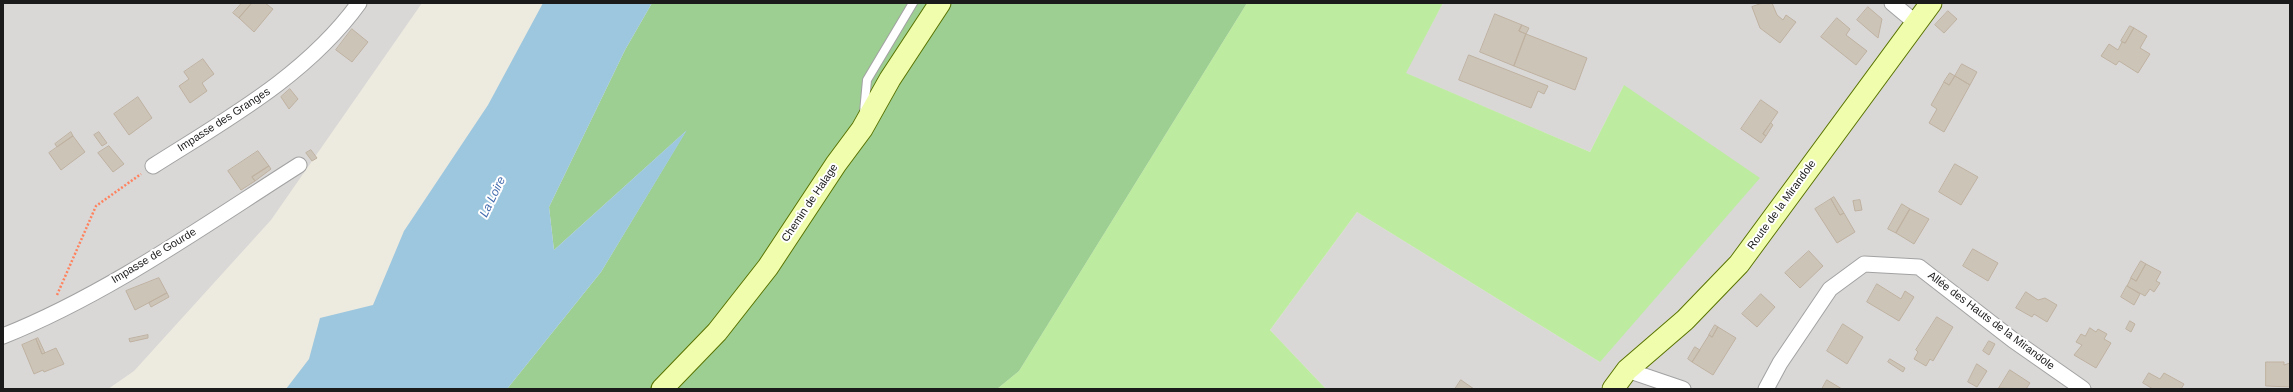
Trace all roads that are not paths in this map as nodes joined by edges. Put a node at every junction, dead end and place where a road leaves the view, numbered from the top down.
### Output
1 (359, 3) edge
2 (913, 3) edge
3 (940, 3) edge
4 (1892, 3) edge
5 (1931, 3) edge
6 (1916, 23) junction
7 (862, 129) junction
8 (299, 165) dead end
9 (153, 166) road end
10 (3, 336) edge
11 (1627, 370) junction
12 (662, 389) edge
13 (1613, 389) edge
14 (1683, 389) edge
15 (1766, 389) edge
16 (2083, 389) edge

1 - 9 street, Impasse des Granges
2 - 7 lane
3 - 7 street, Chemin de Halage
4 - 6 street
5 - 6 street, Route de la Mirandole
6 - 11 street, Route de la Mirandole
7 - 12 street, Chemin de Halage
8 - 10 street, Impasse de Gourde
11 - 13 street, Route de la Mirandole
11 - 14 street
15 - 16 street, Allée des Hauts de la Mirandole

